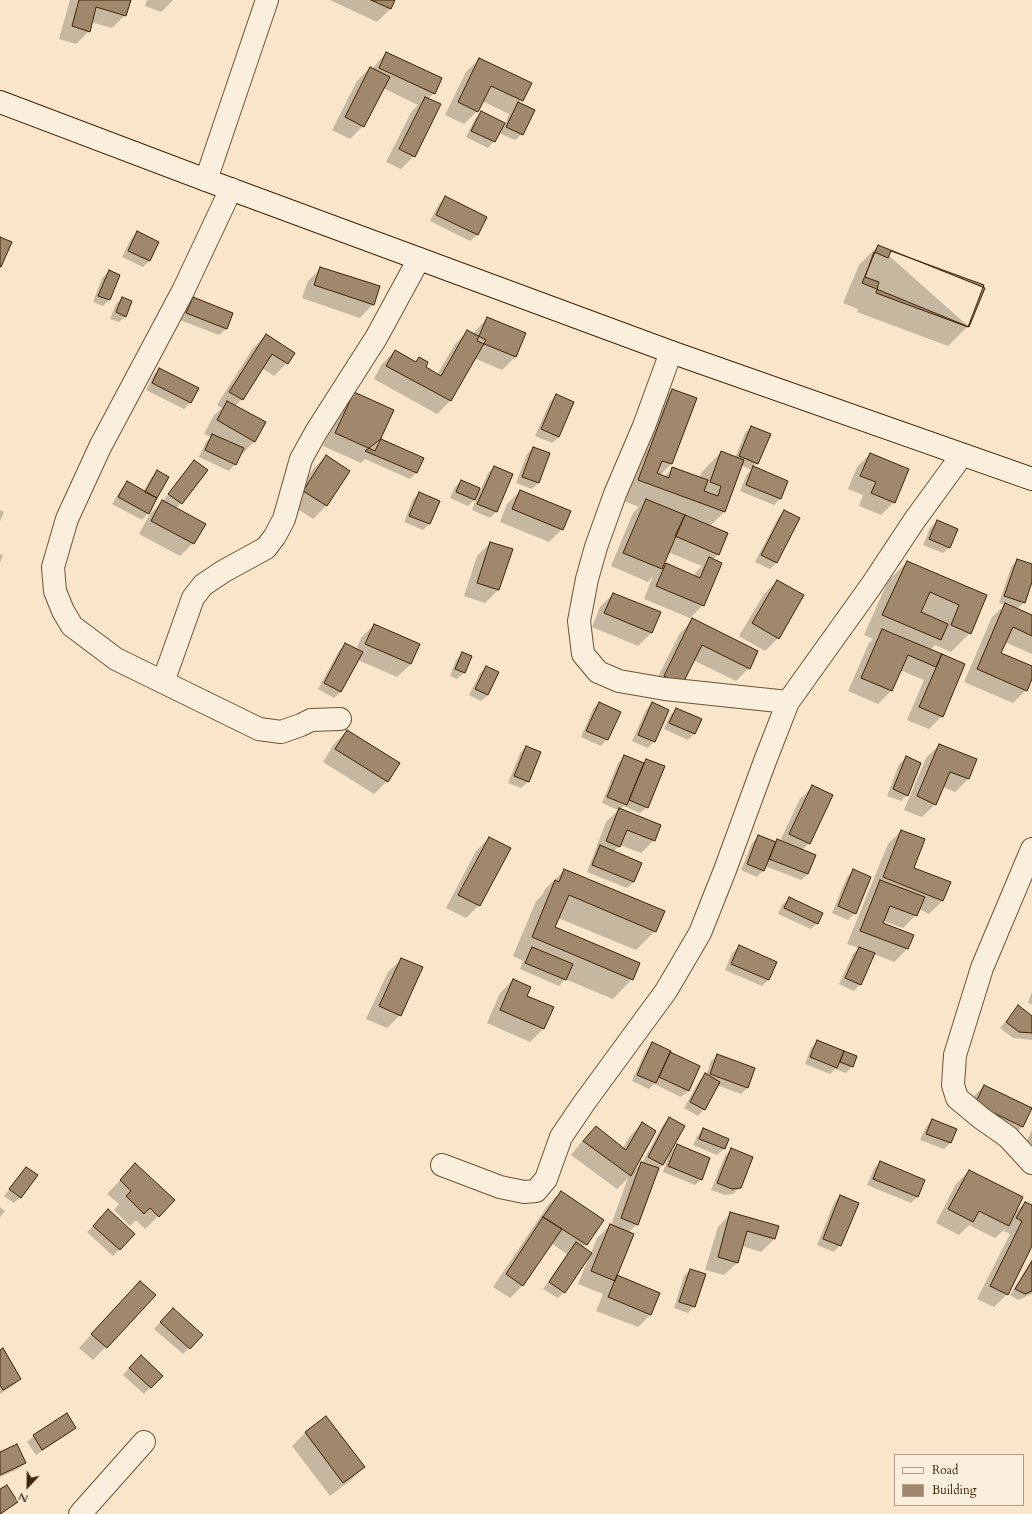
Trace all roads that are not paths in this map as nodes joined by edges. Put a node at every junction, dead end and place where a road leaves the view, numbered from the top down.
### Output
1 (266, 0) edge
2 (0, 102) edge
3 (206, 180) junction
4 (232, 189) junction
5 (419, 259) junction
6 (671, 352) junction
7 (962, 455) junction
8 (1032, 480) edge
9 (163, 682) junction
10 (788, 702) junction
11 (340, 719) dead end
12 (1032, 849) edge
13 (1032, 1163) edge
14 (442, 1164) dead end
15 (144, 1442) dead end
16 (80, 1514) edge

1 - 3 street
2 - 3 street
3 - 4 street
4 - 5 street
4 - 9 street
5 - 6 street
5 - 9 street
6 - 7 street
6 - 10 street
7 - 8 street
7 - 10 street
9 - 11 street
10 - 14 street
12 - 13 street
15 - 16 street

